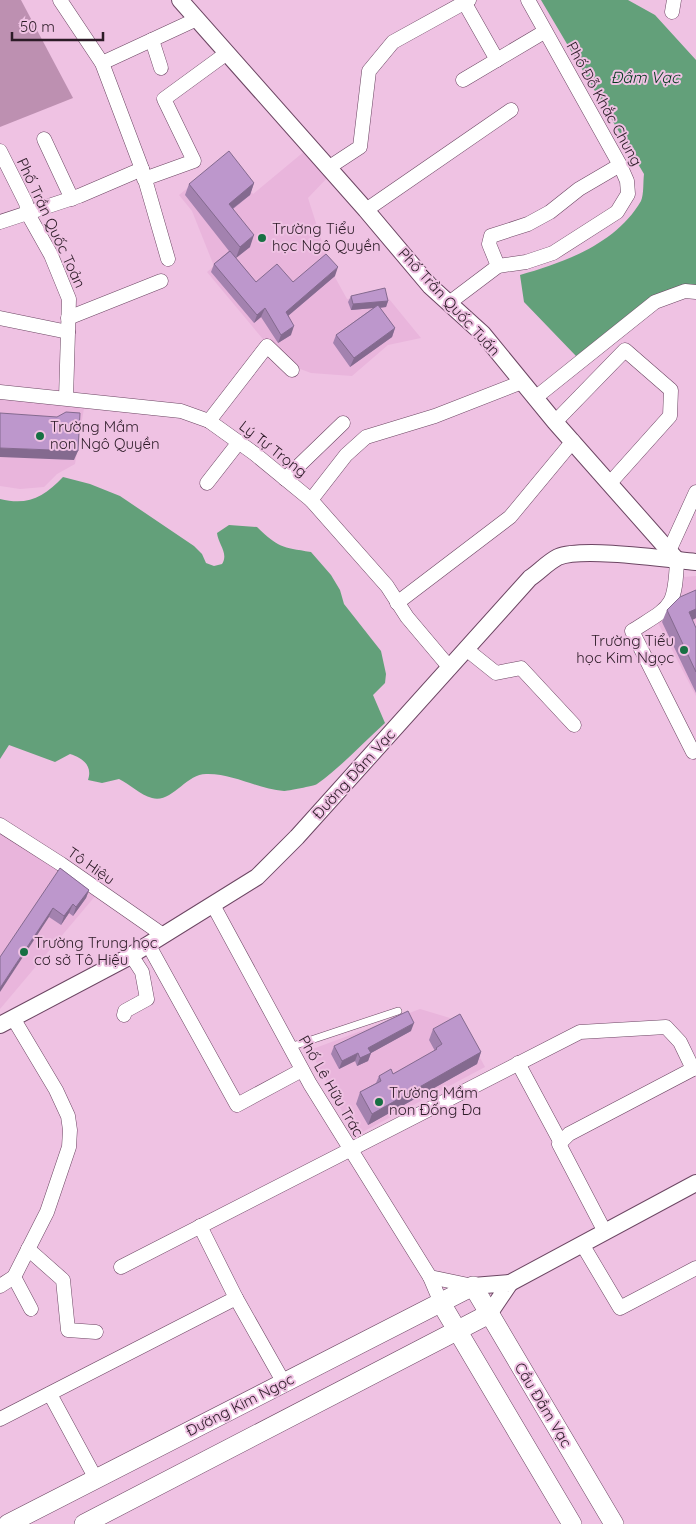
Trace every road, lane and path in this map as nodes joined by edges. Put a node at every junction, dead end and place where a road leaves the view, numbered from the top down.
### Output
1 (60, 0) edge
2 (180, 0) edge
3 (528, 0) edge
4 (465, 1) edge
5 (196, 19) junction
6 (544, 32) junction
7 (152, 40) junction
8 (226, 53) junction
9 (497, 60) junction
10 (102, 63) junction
11 (161, 68) dead end
12 (463, 80) dead end
13 (511, 110) dead end
14 (44, 139) dead end
15 (0, 152) edge
16 (620, 165) junction
17 (328, 168) junction
18 (143, 174) junction
19 (72, 199) junction
20 (366, 210) junction
21 (28, 214) junction
22 (0, 222) edge
23 (168, 259) dead end
24 (498, 266) junction
25 (160, 281) dead end
26 (696, 292) edge
27 (449, 303) junction
28 (0, 318) edge
29 (68, 318) junction
30 (68, 332) junction
31 (292, 370) dead end
32 (522, 382) junction
33 (0, 392) edge
34 (66, 398) junction
35 (535, 398) junction
36 (209, 421) junction
37 (343, 422) dead end
38 (555, 422) junction
39 (572, 441) junction
40 (239, 442) junction
41 (285, 479) junction
42 (207, 483) dead end
43 (610, 483) junction
44 (696, 492) edge
45 (310, 500) junction
46 (673, 555) junction
47 (696, 562) edge
48 (397, 603) junction
49 (466, 649) junction
50 (450, 668) junction
51 (574, 725) dead end
52 (693, 752) dead end
53 (0, 825) edge
54 (213, 904) junction
55 (163, 935) junction
56 (148, 944) junction
57 (131, 955) junction
58 (398, 1011) dead end
59 (124, 1015) dead end
60 (6, 1022) edge
61 (290, 1047) junction
62 (518, 1063) junction
63 (695, 1068) edge
64 (302, 1070) junction
65 (560, 1143) junction
66 (350, 1151) junction
67 (696, 1183) edge
68 (200, 1226) junction
69 (605, 1232) junction
70 (582, 1244) junction
71 (28, 1249) junction
72 (121, 1267) dead end
73 (696, 1268) edge
74 (14, 1277) junction
75 (430, 1277) junction
76 (510, 1283) junction
77 (0, 1286) edge
78 (473, 1286) junction
79 (236, 1298) junction
80 (441, 1302) junction
81 (30, 1309) dead end
82 (489, 1314) junction
83 (458, 1330) junction
84 (96, 1332) dead end
85 (284, 1383) junction
86 (50, 1394) junction
87 (0, 1419) edge
88 (96, 1479) junction
89 (8, 1524) edge
90 (84, 1524) edge
91 (572, 1524) edge
92 (614, 1524) edge

1 - 10 street
2 - 5 street, Phố Trần Quốc Tuấn
3 - 6 street, Phố Đỗ Khắc Chung
4 - 9 street
4 - 17 street
5 - 7 street
5 - 8 street, Phố Trần Quốc Tuấn
6 - 9 street
6 - 16 street, Phố Đỗ Khắc Chung
7 - 10 street
7 - 11 street
8 - 17 street, Phố Trần Quốc Tuấn
8 - 18 street
9 - 12 street
10 - 18 street
13 - 20 street
14 - 19 street
15 - 21 street, Phố Trần Quốc Toản
16 - 24 street
16 - 24 street, Phố Đỗ Khắc Chung
17 - 20 street, Phố Trần Quốc Tuấn
18 - 19 street
18 - 23 street
19 - 21 street
20 - 27 street, Phố Trần Quốc Tuấn
21 - 22 street
21 - 29 street, Phố Trần Quốc Toản
24 - 27 street, Phố Đỗ Khắc Chung
25 - 29 street
26 - 35 street
27 - 32 street, Phố Trần Quốc Tuấn
28 - 30 street
29 - 30 street, Phố Trần Quốc Toản
30 - 34 street, Phố Trần Quốc Toản
31 - 36 street
32 - 35 street, Phố Trần Quốc Tuấn
32 - 45 street
33 - 34 street, Lý Tự Trọng
34 - 36 street, Lý Tự Trọng
35 - 38 street, Phố Trần Quốc Tuấn
36 - 40 street, Lý Tự Trọng
37 - 41 street
38 - 39 street, Phố Trần Quốc Tuấn
38 - 43 street
39 - 43 street, Phố Trần Quốc Tuấn
39 - 48 street
40 - 41 street, Lý Tự Trọng
40 - 42 street
41 - 45 street, Lý Tự Trọng
43 - 46 street, Phố Trần Quốc Tuấn
44 - 46 street
45 - 48 street, Lý Tự Trọng
46 - 47 street, Đường Đầm Vạc
46 - 49 street, Đường Đầm Vạc
46 - 52 street
48 - 50 street, Lý Tự Trọng
49 - 50 street, Đường Đầm Vạc
49 - 51 street
50 - 54 street, Đường Đầm Vạc
53 - 55 street, Tô Hiệu
54 - 55 street, Đường Đầm Vạc
54 - 61 street, Phố Lê Hữu Trác
55 - 56 street, Đường Đầm Vạc
56 - 57 street, Đường Đầm Vạc
56 - 64 street
57 - 59 street
57 - 60 street, Đường Đầm Vạc
58 - 61 lane
60 - 71 street
61 - 64 street, Phố Lê Hữu Trác
62 - 63 street
62 - 65 street
62 - 66 street
63 - 65 street
64 - 66 street, Phố Lê Hữu Trác
65 - 69 street
66 - 68 street
66 - 75 street, Phố Lê Hữu Trác
67 - 69 street
68 - 72 street
68 - 79 street
69 - 70 street
70 - 73 street
70 - 76 street
71 - 74 street
71 - 84 street
74 - 77 street
74 - 81 street
75 - 78 street
75 - 80 street, Phố Lê Hữu Trác
76 - 78 street
76 - 82 street
78 - 80 main road, Đường Kim Ngọc
78 - 82 main road, Cầu Đầm Vạc
79 - 85 street
79 - 86 street
80 - 83 main road
80 - 85 main road, Đường Kim Ngọc
82 - 83 main road
82 - 92 main road, Cầu Đầm Vạc
83 - 90 main road
83 - 91 main road
85 - 88 main road, Đường Kim Ngọc
86 - 87 street
86 - 88 street
88 - 89 main road, Đường Kim Ngọc

